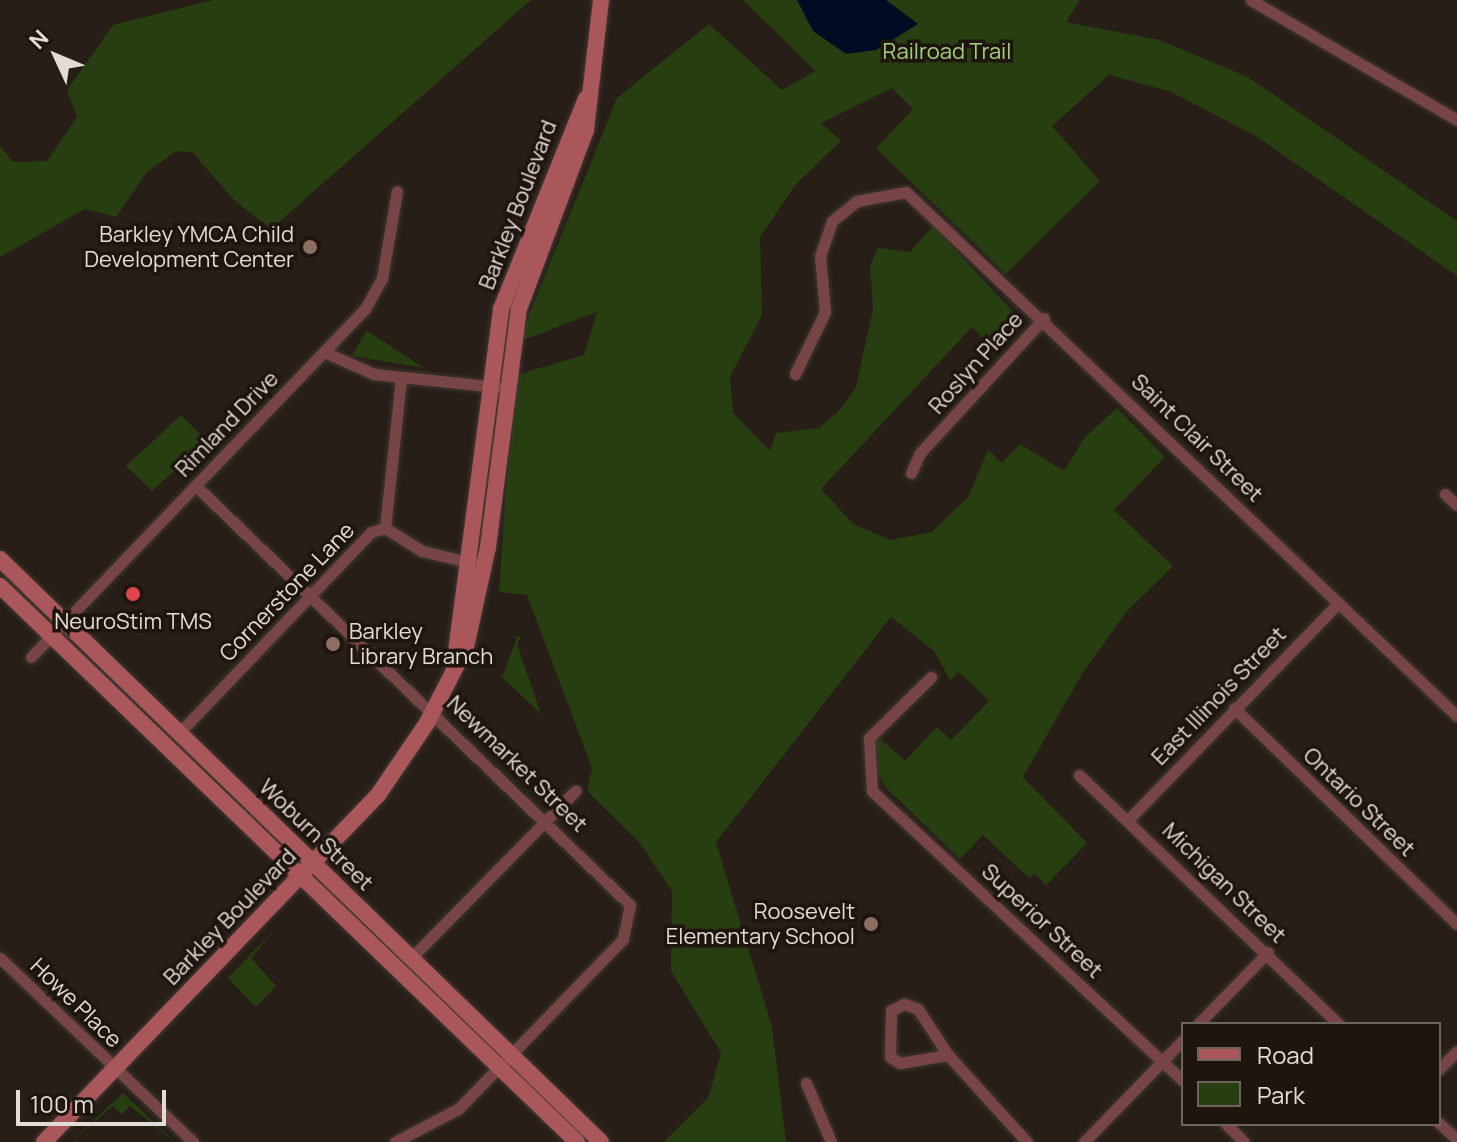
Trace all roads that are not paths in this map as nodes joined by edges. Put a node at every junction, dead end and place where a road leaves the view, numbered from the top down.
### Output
1 (601, 0) edge
2 (1251, 0) edge
3 (1457, 120) edge
4 (397, 191) dead end
5 (1044, 318) junction
6 (324, 352) junction
7 (795, 374) dead end
8 (401, 379) junction
9 (498, 387) junction
10 (911, 473) dead end
11 (196, 486) junction
12 (1445, 494) dead end
13 (1457, 505) edge
14 (385, 528) junction
15 (0, 559) edge
16 (476, 565) junction
17 (0, 586) edge
18 (311, 595) junction
19 (1338, 603) junction
20 (65, 622) junction
21 (52, 636) junction
22 (31, 657) dead end
23 (931, 677) dead end
24 (1234, 708) junction
25 (433, 712) junction
26 (1457, 716) edge
27 (179, 733) junction
28 (1079, 775) dead end
29 (576, 790) dead end
30 (1129, 819) junction
31 (546, 820) junction
32 (313, 863) junction
33 (301, 876) junction
34 (1457, 924) edge
35 (1268, 952) junction
36 (0, 958) edge
37 (411, 958) junction
38 (1200, 1022) edge
39 (1337, 1022) edge
40 (1181, 1042) edge
41 (1457, 1051) edge
42 (948, 1055) junction
43 (505, 1061) junction
44 (1162, 1061) junction
45 (1441, 1067) edge
46 (115, 1068) junction
47 (1181, 1079) edge
48 (806, 1083) dead end
49 (1441, 1125) edge
50 (1228, 1126) edge
51 (1457, 1139) edge
52 (44, 1142) edge
53 (193, 1142) edge
54 (395, 1142) edge
55 (577, 1142) edge
56 (601, 1142) edge
57 (831, 1142) edge
58 (1027, 1142) edge
59 (1084, 1142) edge
60 (1244, 1142) edge

1 - 9 main road, Barkley Boulevard
2 - 3 street
4 - 6 street, Rimland Drive
5 - 7 street, Saint Clair Street
5 - 10 street, Roslyn Place
5 - 19 street, Saint Clair Street
6 - 8 street
6 - 11 street, Rimland Drive
8 - 9 street
8 - 14 street
9 - 16 main road, Barkley Boulevard
11 - 18 street, Newmarket Street
11 - 20 street, Rimland Drive
12 - 13 street
14 - 16 street, Cornerstone Lane
14 - 18 street, Cornerstone Lane
15 - 20 main road, Woburn Street
16 - 25 main road, Barkley Boulevard
17 - 21 main road, Woburn Street
18 - 25 street, Newmarket Street
18 - 27 street, Cornerstone Lane
19 - 24 street, East Illinois Street
19 - 26 street, Saint Clair Street
20 - 21 street, Rimland Drive
20 - 27 main road, Woburn Street
21 - 22 street, Rimland Drive
21 - 33 main road, Woburn Street
23 - 44 street, Superior Street
24 - 30 street, East Illinois Street
24 - 34 street, Ontario Street
25 - 31 street, Newmarket Street
25 - 32 main road, Barkley Boulevard
27 - 32 main road, Woburn Street
28 - 30 street, Michigan Street
29 - 31 street
30 - 35 street, Michigan Street
31 - 37 street
31 - 43 street, Newmarket Street
32 - 33 main road, Barkley Boulevard
32 - 37 main road, Woburn Street
33 - 43 main road, Woburn Street
33 - 46 main road, Barkley Boulevard
35 - 38 street
35 - 39 street, Michigan Street
36 - 46 street, Howe Place
37 - 43 main road, Woburn Street
40 - 44 street
41 - 45 street
42 - 42 street
42 - 58 street
43 - 54 street, Newmarket Street
43 - 55 main road, Woburn Street
43 - 56 main road, Woburn Street
44 - 47 street, Superior Street
44 - 59 street
46 - 52 main road, Barkley Boulevard
46 - 53 street, Howe Place
48 - 57 street
49 - 51 street
50 - 60 street

